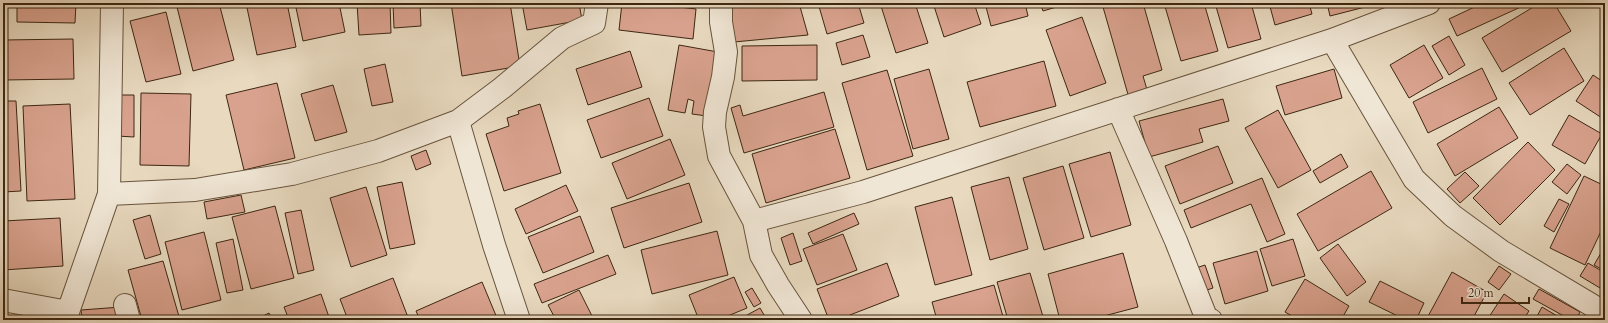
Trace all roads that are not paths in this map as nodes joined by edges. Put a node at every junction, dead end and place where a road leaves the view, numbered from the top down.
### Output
1 (112, 3) edge
2 (597, 3) edge
3 (721, 3) edge
4 (1429, 3) edge
5 (1332, 40) junction
6 (1118, 109) junction
7 (458, 121) junction
8 (109, 194) junction
9 (754, 221) junction
10 (3, 300) edge
11 (1605, 313) edge
12 (68, 316) edge
13 (1204, 319) edge
14 (519, 320) edge
15 (801, 320) edge

1 - 8 street
2 - 7 street
3 - 9 street
4 - 5 street
5 - 6 street
5 - 11 street
6 - 9 street
6 - 13 street
7 - 8 street
7 - 14 street
8 - 12 street
9 - 15 street
10 - 12 street

